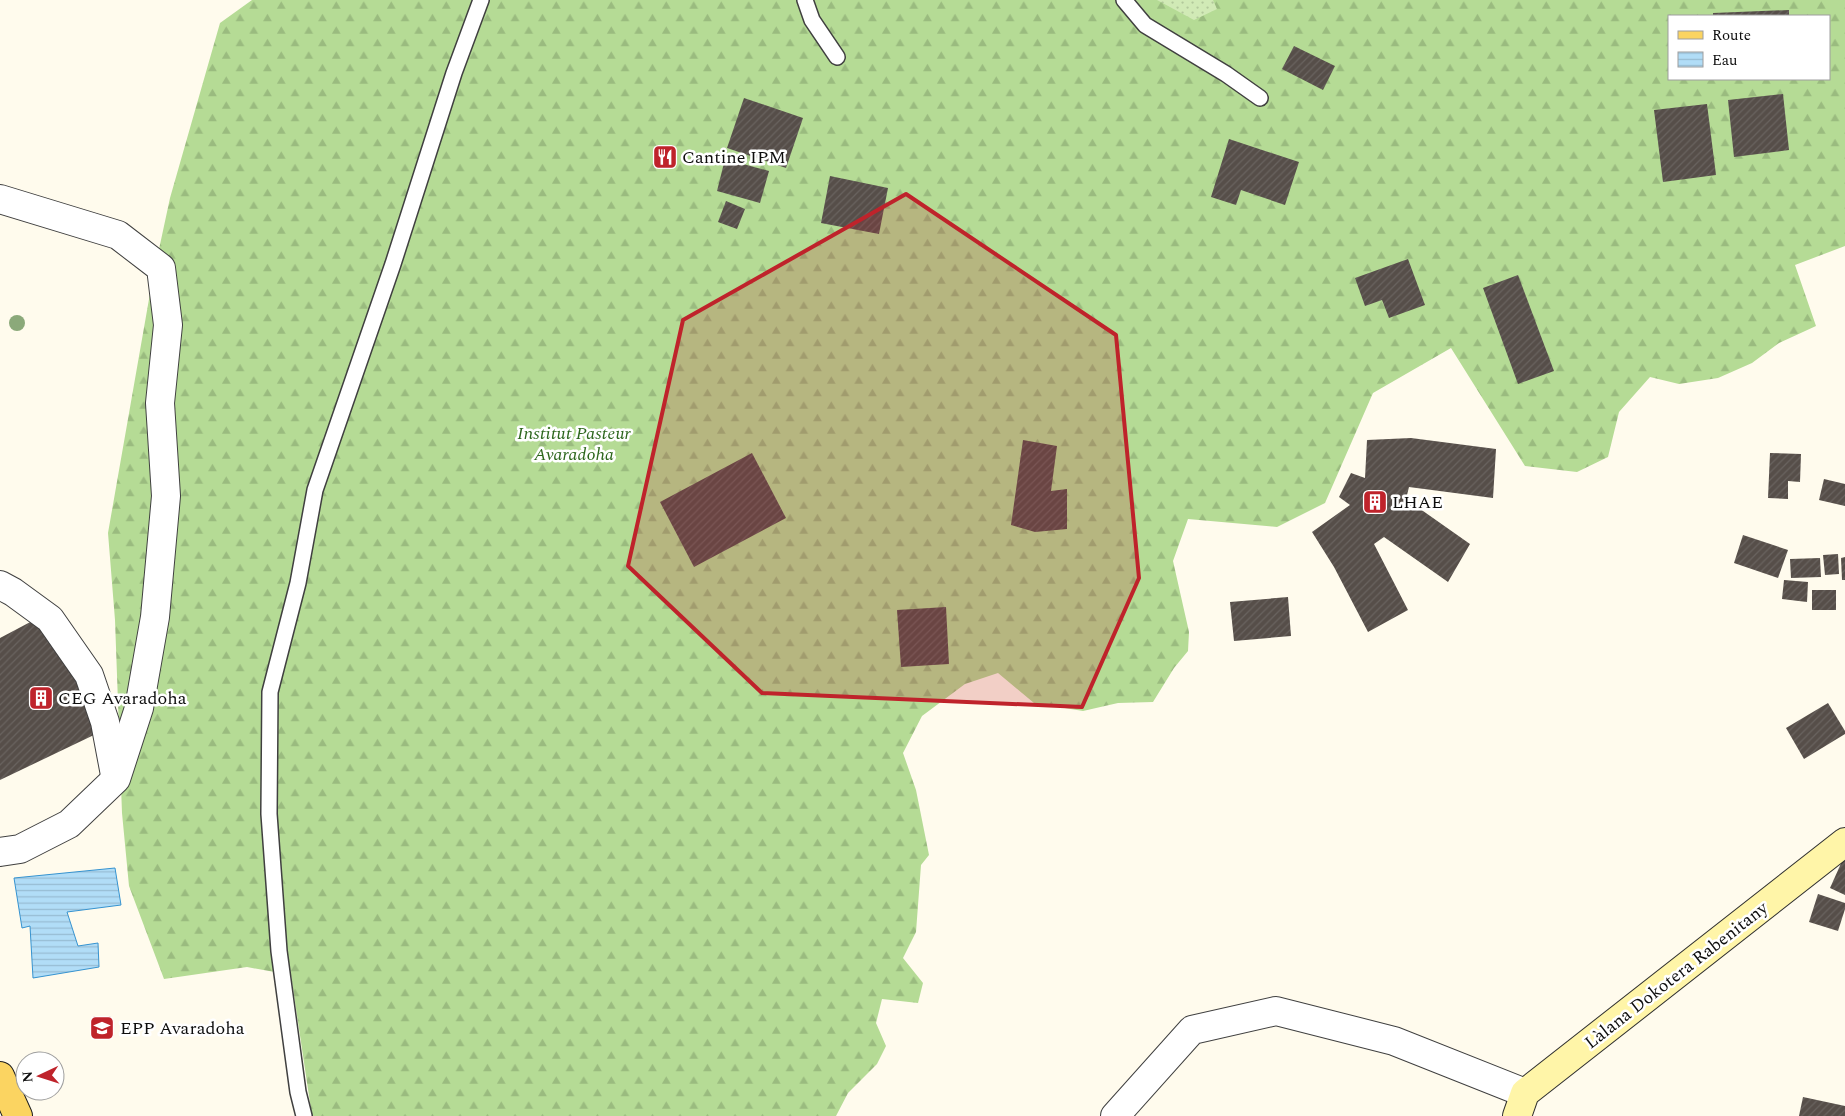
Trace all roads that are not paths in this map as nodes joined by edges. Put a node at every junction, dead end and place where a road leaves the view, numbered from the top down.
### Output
1 (481, 0) edge
2 (805, 0) edge
3 (1124, 0) edge
4 (837, 57) dead end
5 (1260, 98) dead end
6 (0, 199) edge
7 (0, 584) edge
8 (116, 779) junction
9 (1845, 842) edge
10 (0, 852) edge
11 (0, 1076) edge
12 (1521, 1105) edge
13 (18, 1116) edge
14 (304, 1116) edge
15 (1116, 1116) edge

1 - 14 lane
2 - 4 lane
3 - 5 lane
6 - 8 street
7 - 8 street
8 - 10 street
9 - 12 street, Làlana Dokotera Rabenitany
11 - 13 main road
12 - 15 street

